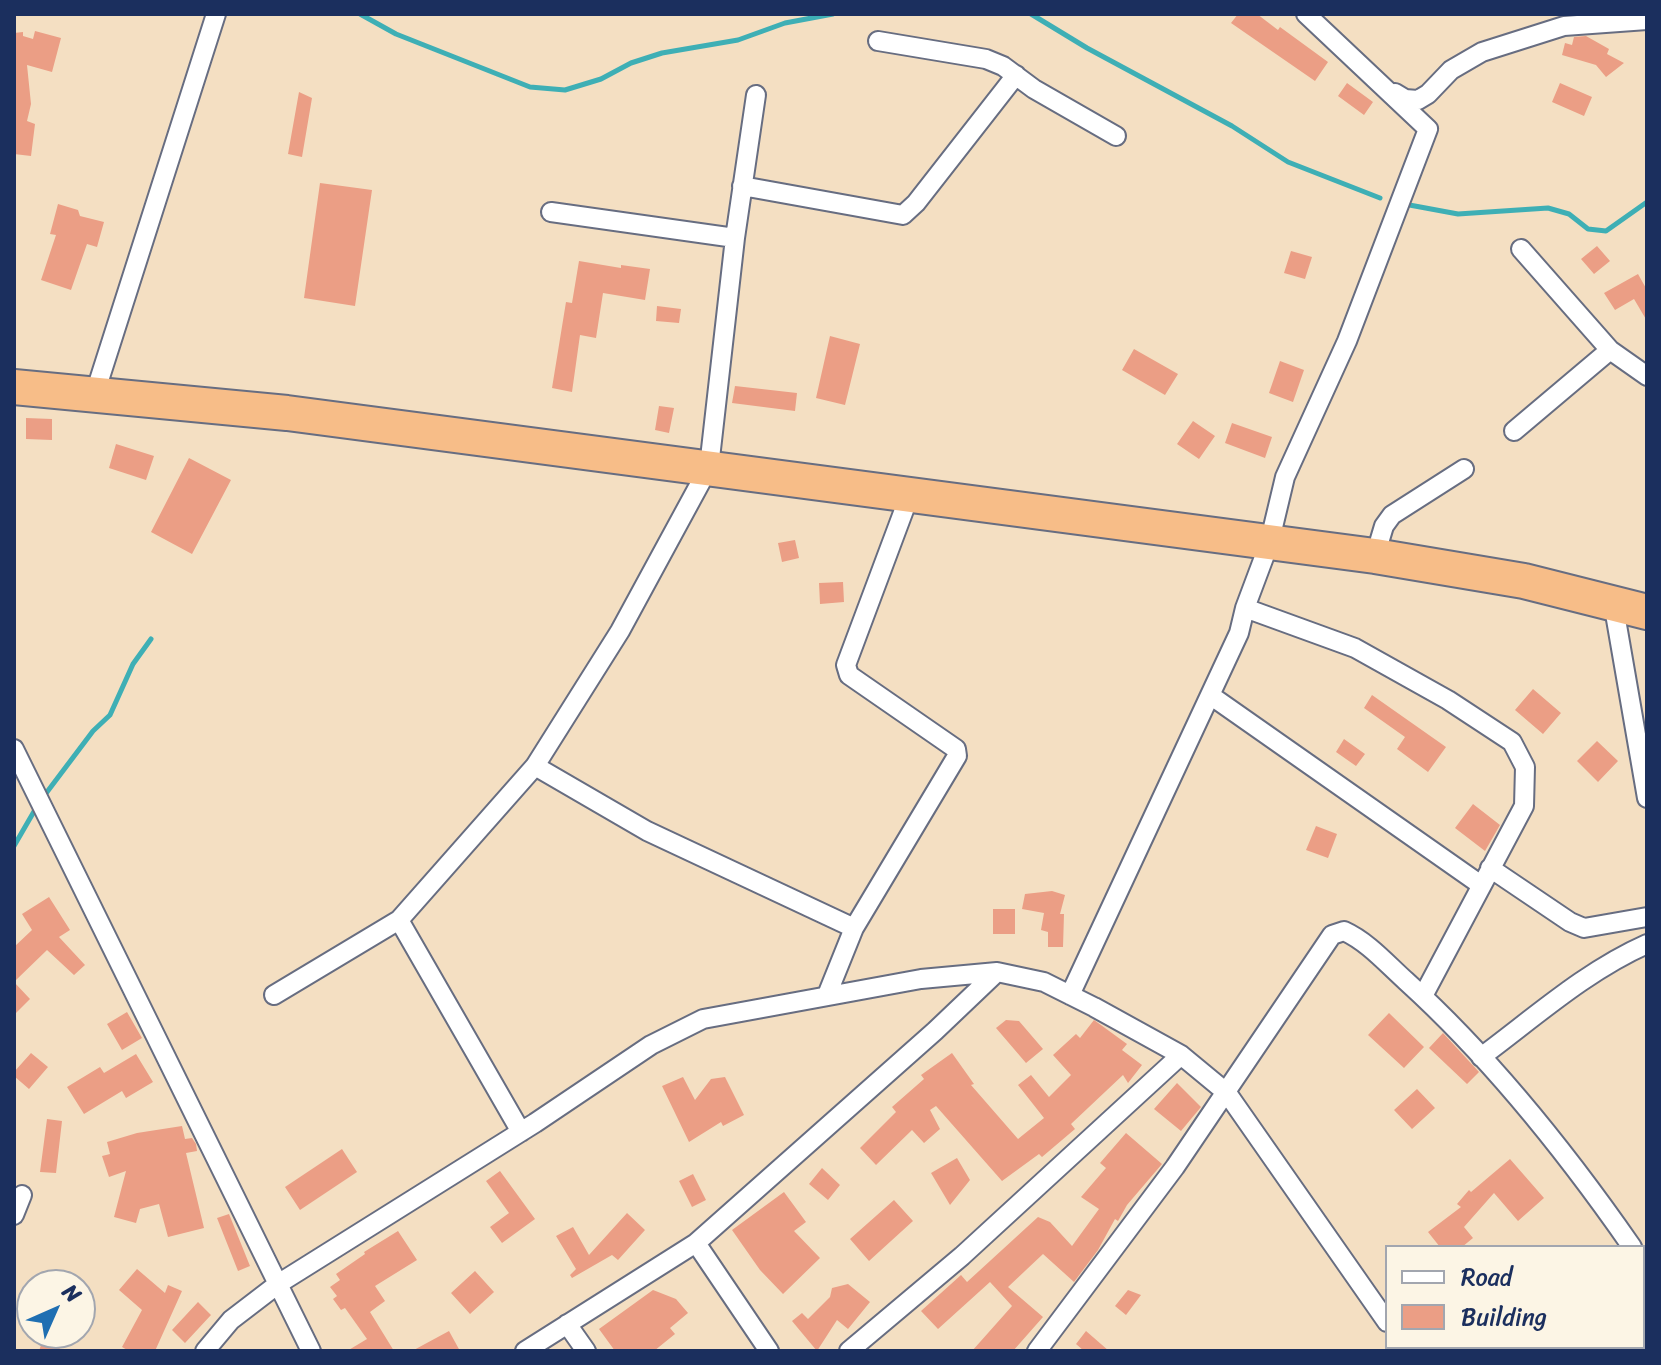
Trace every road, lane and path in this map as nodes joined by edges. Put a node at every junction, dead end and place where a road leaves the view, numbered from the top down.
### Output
1 (216, 14) edge
2 (1306, 14) edge
3 (1647, 20) edge
4 (878, 41) dead end
5 (1016, 75) junction
6 (1382, 86) junction
7 (756, 95) dead end
8 (1116, 136) dead end
9 (742, 186) junction
10 (551, 212) dead end
11 (735, 238) junction
12 (1521, 249) dead end
13 (1610, 350) junction
14 (1647, 376) edge
15 (14, 387) edge
16 (95, 393) junction
17 (1514, 431) dead end
18 (709, 467) junction
19 (1464, 469) dead end
20 (910, 494) junction
21 (1269, 544) junction
22 (1375, 556) junction
23 (1613, 602) junction
24 (1245, 608) junction
25 (1647, 612) edge
26 (1210, 695) junction
27 (14, 749) edge
28 (535, 766) junction
29 (1647, 798) edge
30 (1486, 876) junction
31 (1647, 917) edge
32 (399, 920) junction
33 (854, 928) junction
34 (1647, 944) edge
35 (997, 972) junction
36 (274, 995) dead end
37 (827, 995) junction
38 (1070, 995) junction
39 (1423, 996) junction
40 (1181, 1055) junction
41 (1481, 1057) junction
42 (1227, 1093) junction
43 (521, 1132) junction
44 (22, 1195) dead end
45 (14, 1215) edge
46 (696, 1243) junction
47 (1630, 1245) edge
48 (278, 1284) junction
49 (1385, 1319) edge
50 (567, 1324) junction
51 (205, 1351) edge
52 (311, 1351) edge
53 (525, 1351) edge
54 (586, 1351) edge
55 (769, 1351) edge
56 (849, 1351) edge
57 (1037, 1351) edge

1 - 16 street
2 - 6 street
3 - 6 street
4 - 5 street
5 - 8 street
5 - 9 street
6 - 21 street
7 - 9 street
9 - 11 street
10 - 11 street
11 - 18 street
12 - 13 street
13 - 14 street
13 - 17 street
15 - 16 highway
16 - 18 highway
18 - 20 highway
18 - 28 street
19 - 22 street
20 - 21 highway
20 - 33 street
21 - 22 highway
21 - 24 street
22 - 23 highway
23 - 25 highway
23 - 29 street
24 - 26 street
24 - 30 street
26 - 30 street
26 - 38 street
27 - 48 street
28 - 32 street
28 - 33 street
30 - 31 street
30 - 39 street
32 - 36 street
32 - 43 street
33 - 37 street
34 - 41 street
35 - 37 street
35 - 38 street
35 - 46 street
37 - 43 street
38 - 40 street
39 - 41 street
39 - 42 street
40 - 42 street
40 - 56 street
41 - 47 street
42 - 49 street
42 - 57 street
43 - 48 street
44 - 45 street
46 - 50 street
46 - 55 street
48 - 51 street
48 - 52 street
50 - 53 street
50 - 54 street

